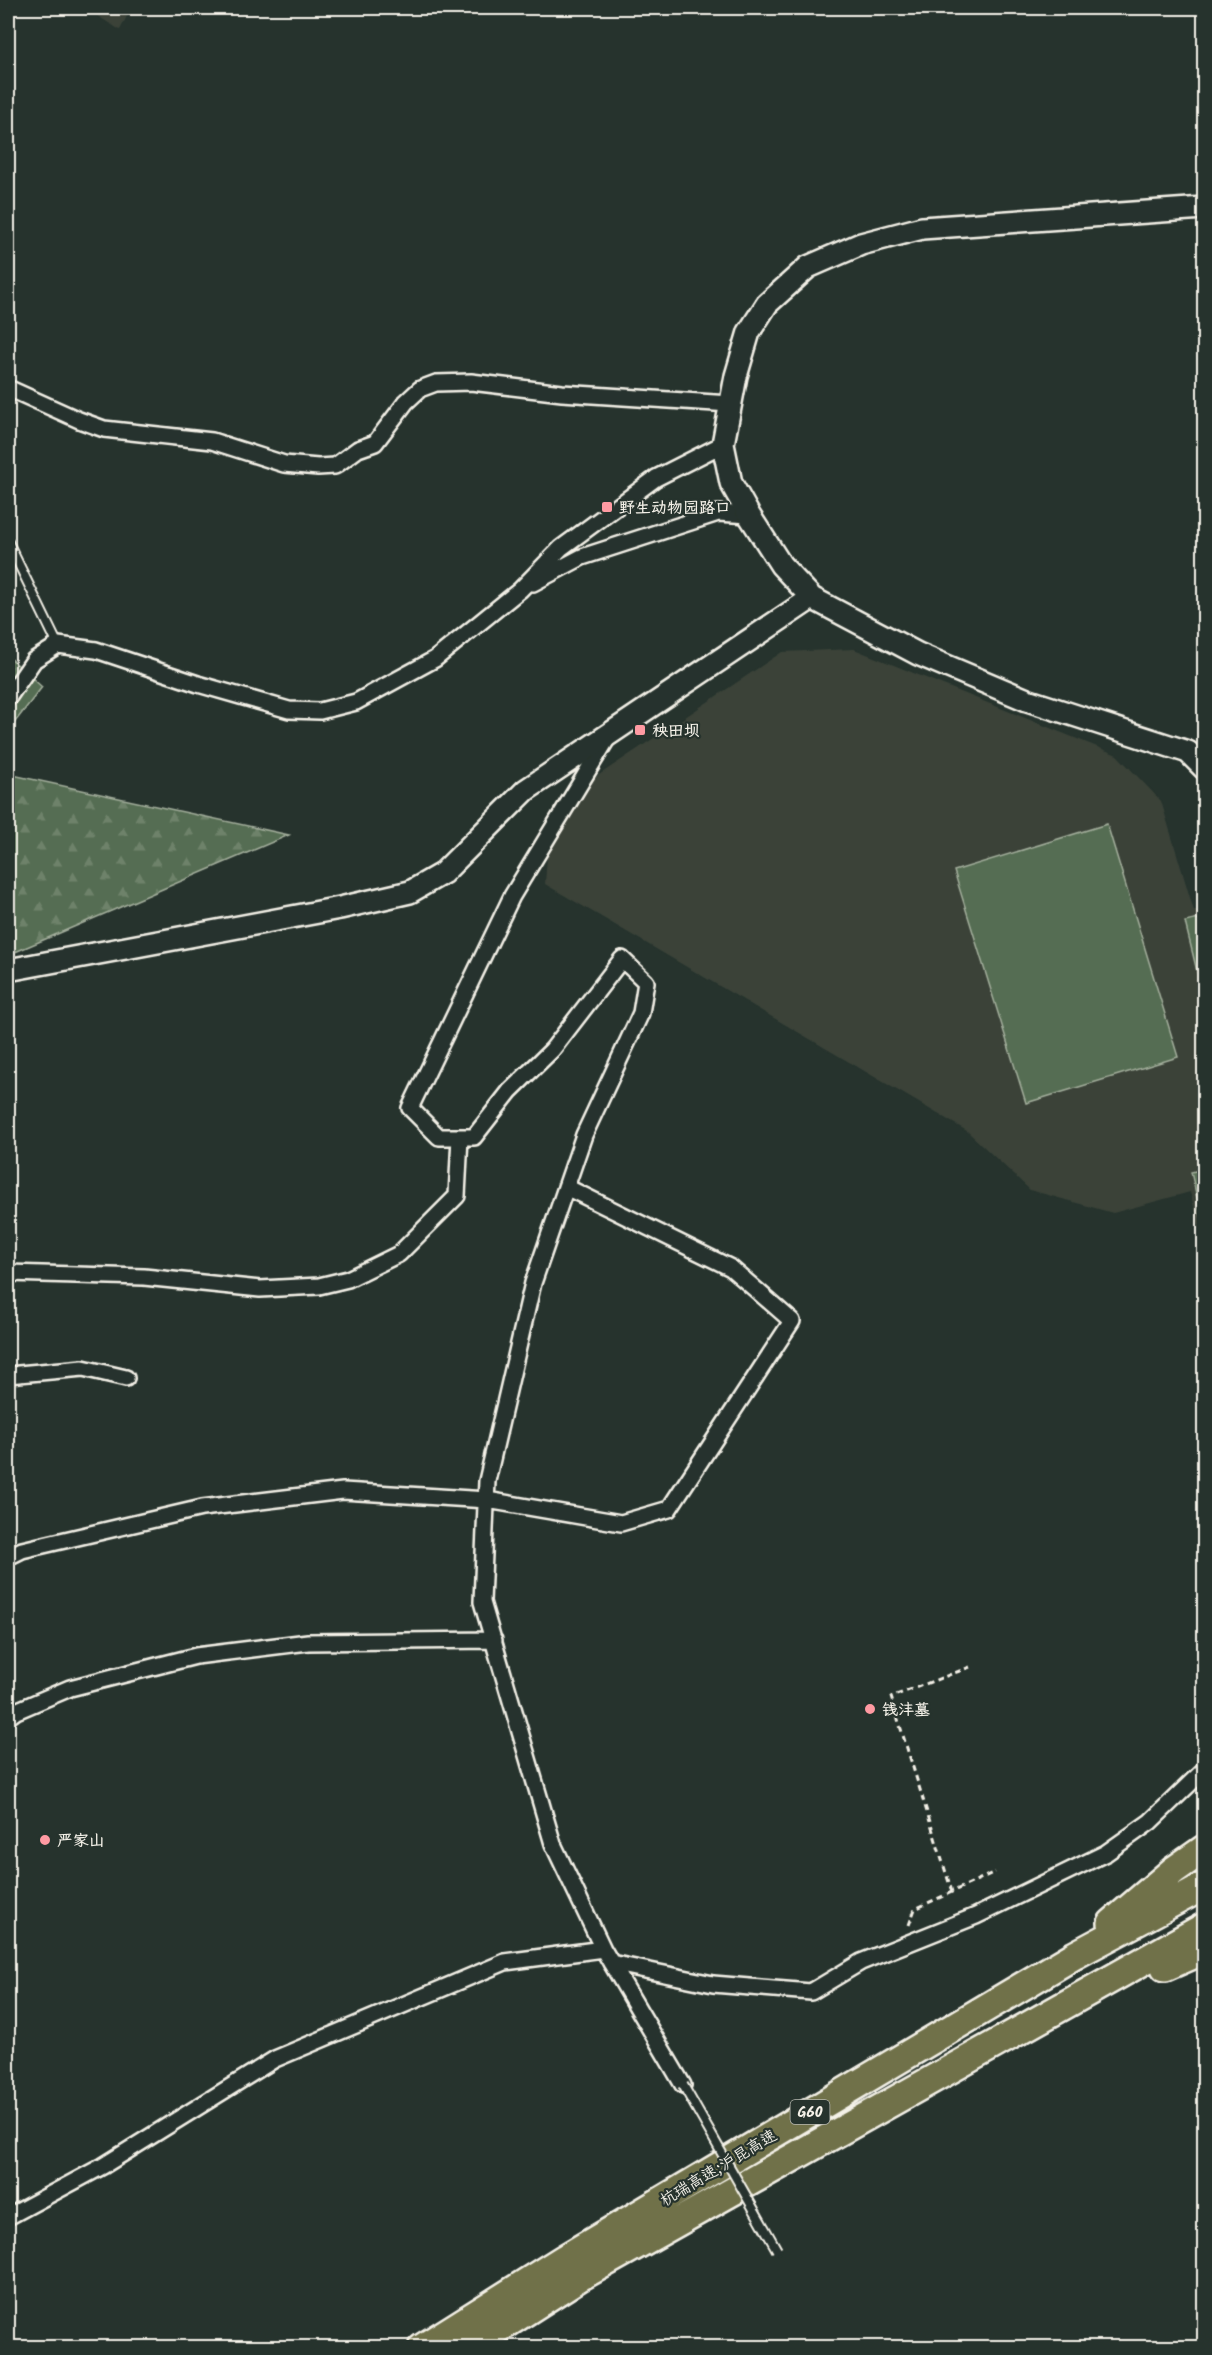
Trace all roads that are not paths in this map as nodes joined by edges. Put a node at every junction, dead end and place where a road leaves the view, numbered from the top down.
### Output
1 (1204, 208) edge
2 (8, 388) edge
3 (730, 404) junction
4 (723, 444) junction
5 (749, 515) junction
6 (8, 542) edge
7 (520, 590) junction
8 (813, 598) junction
9 (58, 645) junction
10 (8, 698) edge
11 (610, 734) junction
12 (1204, 768) edge
13 (8, 970) edge
14 (460, 1137) junction
15 (566, 1187) junction
16 (8, 1272) edge
17 (8, 1375) edge
18 (126, 1378) dead end
19 (487, 1500) junction
20 (8, 1557) edge
21 (494, 1640) junction
22 (8, 1717) edge
23 (1204, 1770) edge
24 (1204, 1849) edge
25 (1204, 1886) edge
26 (1204, 1927) edge
27 (603, 1949) junction
28 (1204, 1950) edge
29 (1075, 1955) junction
30 (611, 1963) junction
31 (1024, 2028) junction
32 (683, 2085) joint
33 (8, 2217) edge
34 (777, 2250) dead end
35 (422, 2348) edge
36 (469, 2348) edge

1 - 3 street
2 - 3 street
3 - 4 street
4 - 5 street
4 - 7 street
5 - 7 street
5 - 8 street
6 - 9 lane
7 - 9 street
8 - 11 street
8 - 12 street
9 - 10 street
11 - 13 street
11 - 14 street
14 - 15 street
14 - 16 street
15 - 19 street
15 - 19 street
17 - 18 street
19 - 20 street
19 - 21 street
21 - 22 street
21 - 27 street
23 - 30 street
24 - 29 highway
25 - 29 highway, 杭瑞高速;沪昆高速 / G60
26 - 31 highway, 杭瑞高速;沪昆高速 / G60
27 - 30 street
27 - 33 street
28 - 31 highway
29 - 35 highway, 杭瑞高速;沪昆高速 / G60
30 - 32 street
31 - 36 highway, 杭瑞高速;沪昆高速 / G60
32 - 34 lane, bridge

